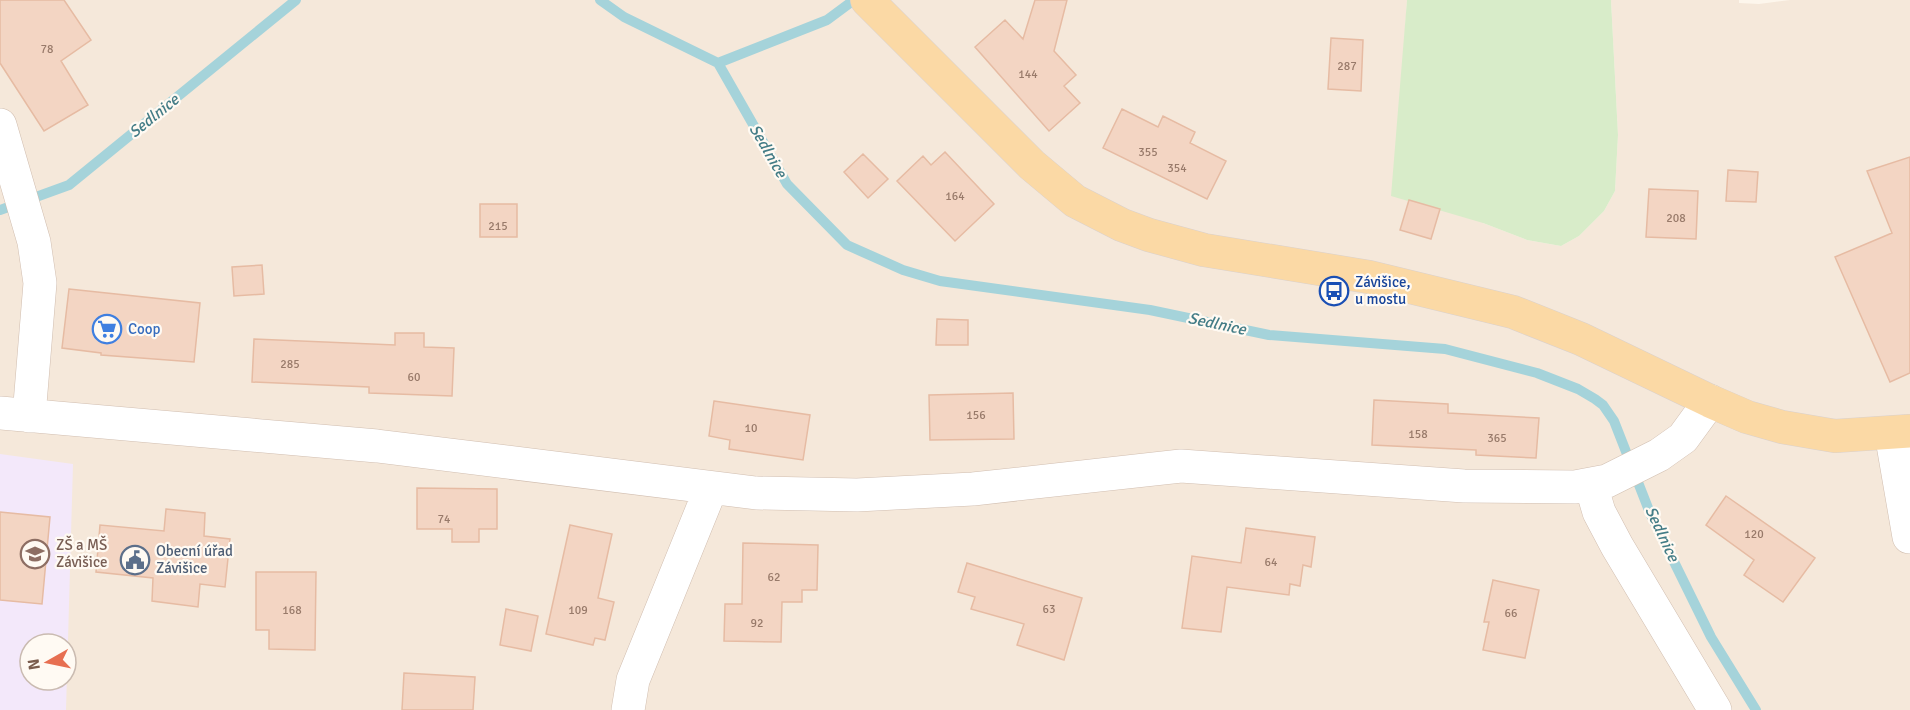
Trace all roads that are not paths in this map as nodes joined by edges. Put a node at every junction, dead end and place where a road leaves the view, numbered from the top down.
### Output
1 (868, 1) edge
2 (5, 147) edge
3 (1710, 401) junction
4 (14, 415) edge
5 (1900, 432) edge
6 (1599, 483) junction
7 (711, 488) junction
8 (1909, 537) edge
9 (628, 710) edge
10 (1715, 710) edge

1 - 3 main road
2 - 4 street
3 - 5 main road
3 - 6 street
4 - 7 street
5 - 8 street
6 - 7 street
6 - 10 street
7 - 9 street

